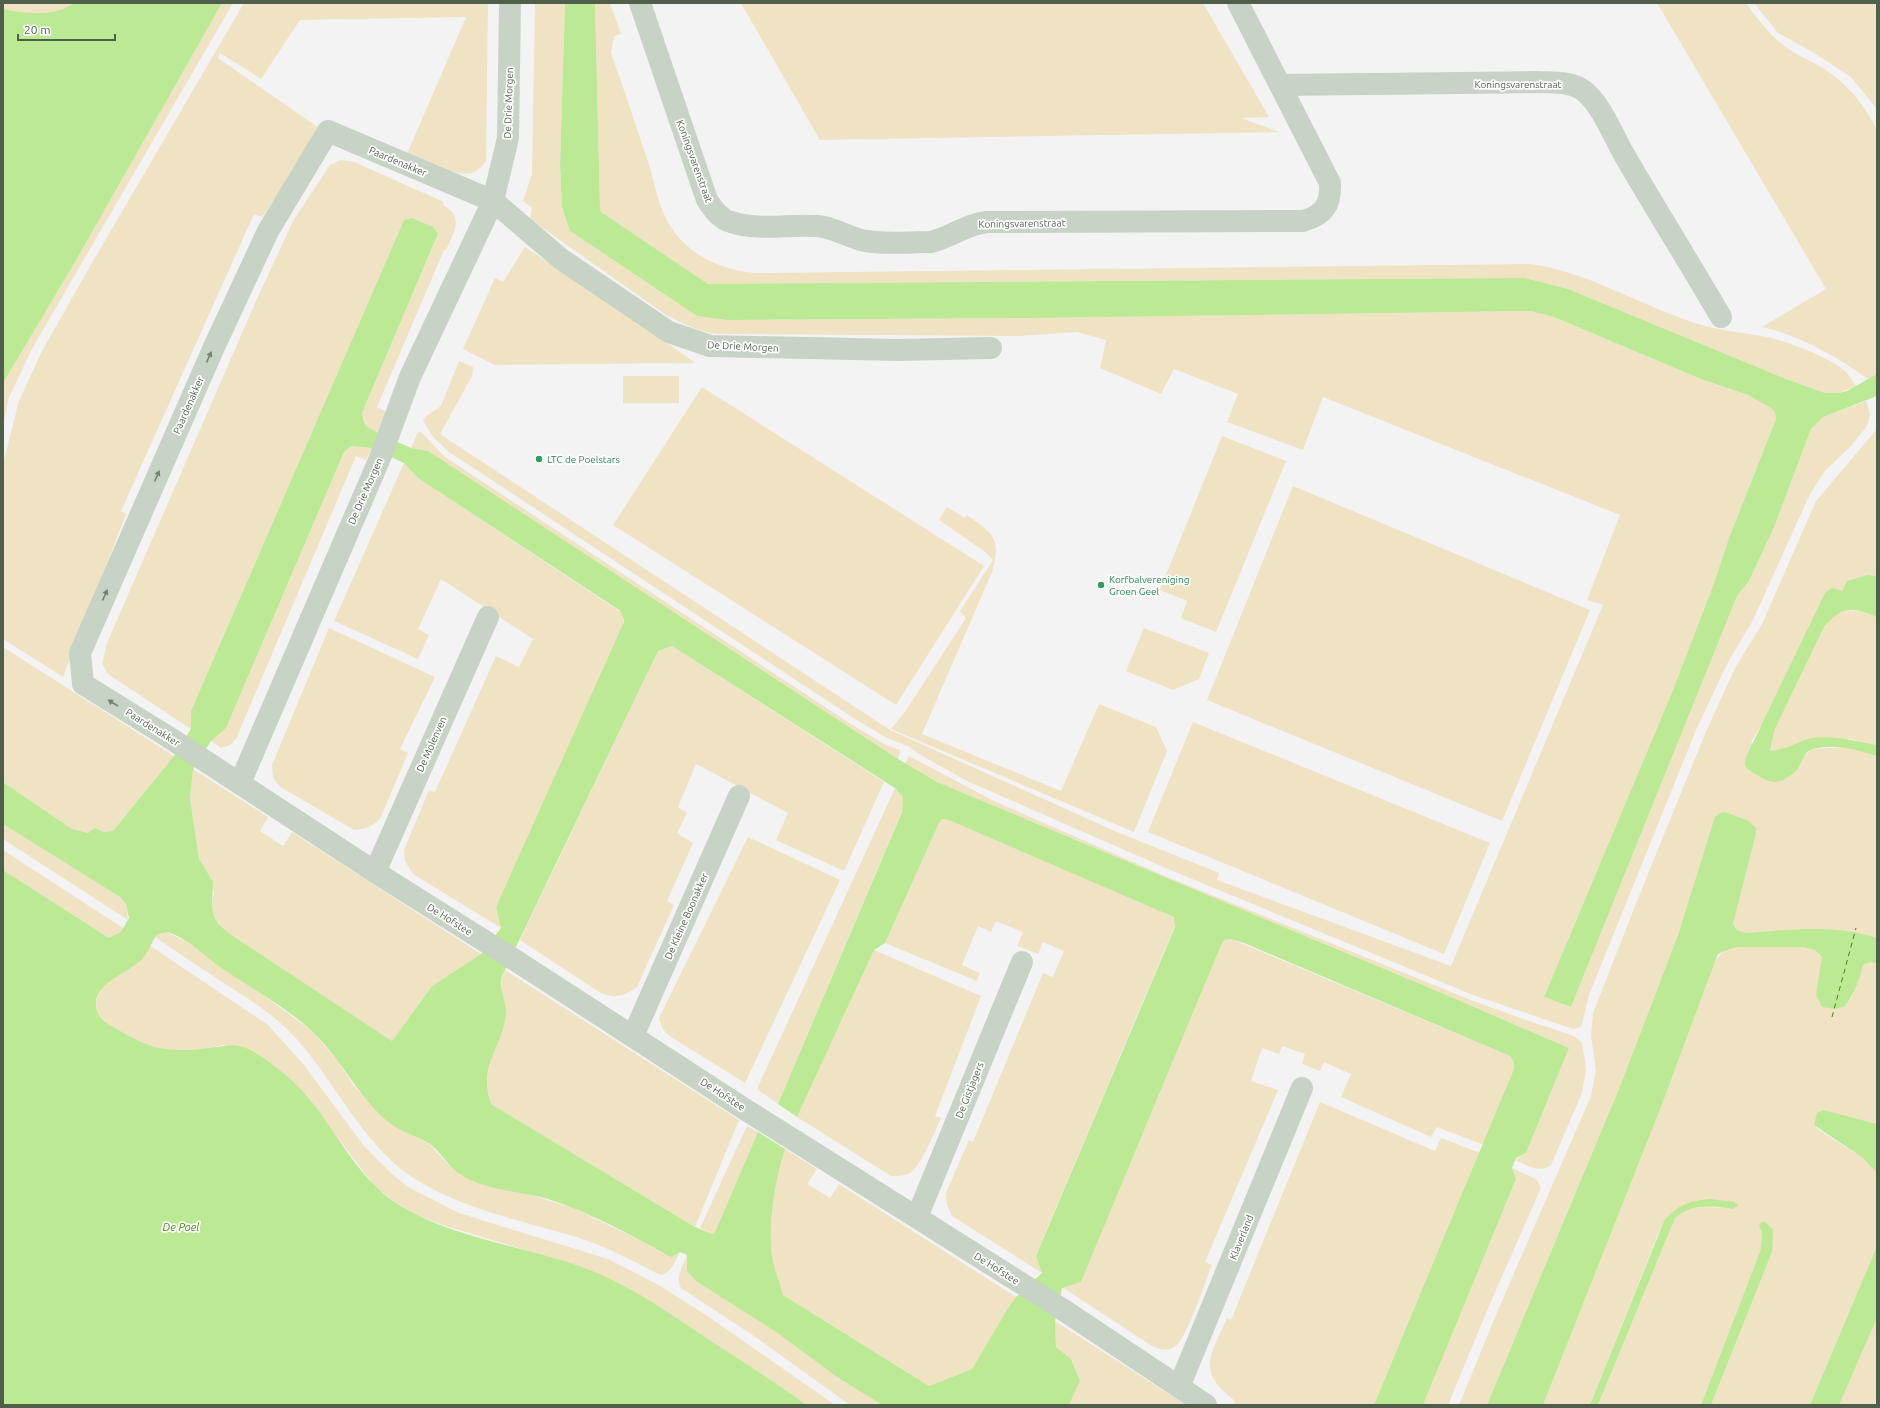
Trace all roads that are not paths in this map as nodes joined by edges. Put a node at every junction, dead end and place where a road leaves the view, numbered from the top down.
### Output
1 (510, 3) edge
2 (640, 3) edge
3 (1238, 3) edge
4 (1281, 85) junction
5 (493, 201) junction
6 (1721, 317) dead end
7 (990, 348) dead end
8 (488, 617) dead end
9 (240, 783) junction
10 (739, 796) dead end
11 (375, 872) junction
12 (1022, 962) dead end
13 (633, 1036) junction
14 (1302, 1088) dead end
15 (916, 1217) junction
16 (1180, 1387) junction
17 (1206, 1405) edge

1 - 5 street, De Drie Morgen
2 - 4 street, Koningsvarenstraat
3 - 4 street, Koningsvarenstraat
4 - 6 street, Koningsvarenstraat
5 - 7 street, De Drie Morgen
5 - 9 street, De Drie Morgen
9 -> 5 street, Paardenakker
8 - 11 street, De Molenven
9 - 11 street, De Hofstee
10 - 13 street, De Kleine Boonakker
11 - 13 street, De Hofstee
12 - 15 street, De Gistjagers
13 - 15 street, De Hofstee
14 - 16 street, Klaverland
15 - 16 street, De Hofstee
16 - 17 street, De Hofstee

